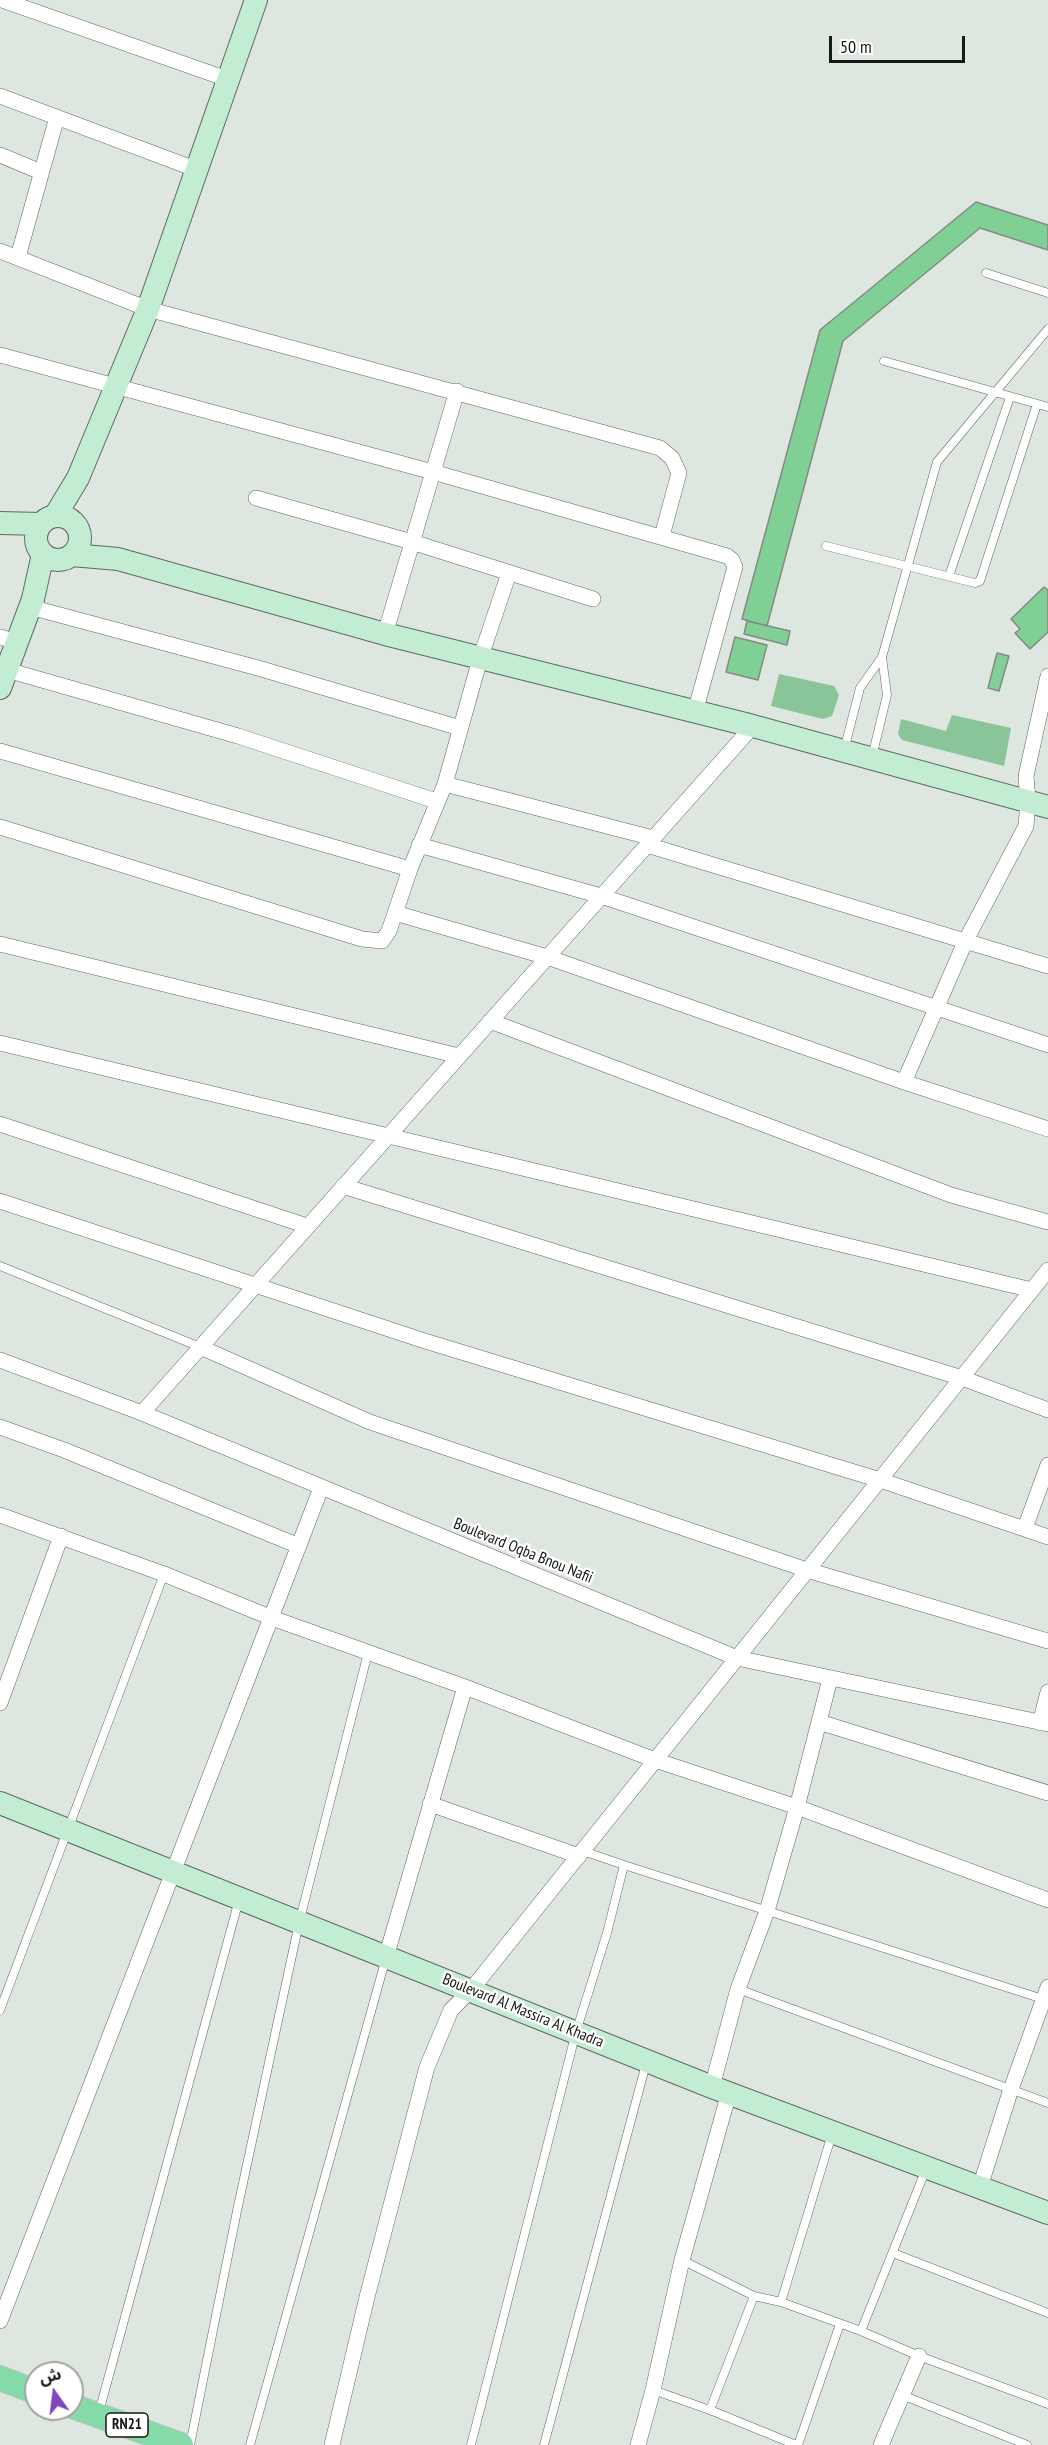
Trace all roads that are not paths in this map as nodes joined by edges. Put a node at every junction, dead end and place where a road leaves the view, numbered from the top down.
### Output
1 (2, 0) edge
2 (256, 0) edge
3 (227, 79) junction
4 (0, 96) edge
5 (57, 117) junction
6 (0, 155) edge
7 (195, 169) junction
8 (41, 172) junction
9 (0, 251) edge
10 (18, 257) junction
11 (986, 273) dead end
12 (1048, 293) edge
13 (148, 309) junction
14 (1048, 328) edge
15 (0, 355) edge
16 (884, 361) dead end
17 (116, 386) junction
18 (457, 391) junction
19 (993, 392) junction
20 (1010, 397) junction
21 (1037, 404) junction
22 (1048, 407) edge
23 (433, 472) junction
24 (256, 498) dead end
25 (0, 524) edge
26 (0, 528) edge
27 (662, 536) junction
28 (58, 539) junction
29 (412, 542) junction
30 (826, 546) dead end
31 (908, 566) junction
32 (508, 573) junction
33 (949, 576) junction
34 (593, 599) dead end
35 (32, 603) junction
36 (385, 634) junction
37 (9, 640) edge
38 (882, 657) junction
39 (480, 659) junction
40 (1048, 676) edge
41 (3, 679) edge
42 (695, 712) junction
43 (753, 726) junction
44 (460, 728) junction
45 (0, 751) edge
46 (844, 751) junction
47 (871, 759) junction
48 (445, 784) junction
49 (436, 801) junction
50 (1038, 805) edge
51 (0, 828) edge
52 (650, 842) junction
53 (419, 845) junction
54 (410, 869) junction
55 (601, 896) junction
56 (395, 914) junction
57 (966, 940) junction
58 (0, 944) edge
59 (547, 957) junction
60 (1048, 966) edge
61 (937, 1007) junction
62 (490, 1021) junction
63 (0, 1043) edge
64 (1048, 1045) edge
65 (459, 1056) junction
66 (904, 1082) junction
67 (0, 1124) edge
68 (1048, 1129) edge
69 (389, 1135) junction
70 (343, 1186) junction
71 (0, 1201) edge
72 (1048, 1222) edge
73 (307, 1227) junction
74 (0, 1266) edge
75 (1048, 1270) edge
76 (256, 1284) junction
77 (1032, 1290) junction
78 (200, 1347) junction
79 (0, 1360) edge
80 (962, 1377) junction
81 (1048, 1410) edge
82 (142, 1413) junction
83 (0, 1427) edge
84 (1048, 1465) edge
85 (880, 1480) junction
86 (321, 1488) junction
87 (0, 1515) edge
88 (1025, 1528) junction
89 (61, 1536) junction
90 (1048, 1537) edge
91 (299, 1546) junction
92 (807, 1570) junction
93 (164, 1574) junction
94 (272, 1618) junction
95 (1048, 1641) edge
96 (368, 1653) junction
97 (737, 1658) junction
98 (830, 1679) junction
99 (465, 1687) junction
100 (1048, 1692) edge
101 (0, 1703) edge
102 (819, 1722) junction
103 (1044, 1724) edge
104 (655, 1760) junction
105 (1048, 1793) edge
106 (0, 1803) edge
107 (430, 1804) junction
108 (797, 1808) junction
109 (69, 1831) junction
110 (581, 1853) junction
111 (624, 1865) junction
112 (174, 1873) junction
113 (239, 1899) junction
114 (1048, 1900) edge
115 (766, 1911) junction
116 (299, 1923) junction
117 (386, 1957) junction
118 (738, 1989) junction
119 (471, 1990) junction
120 (1047, 1996) edge
121 (0, 2010) edge
122 (576, 2032) junction
123 (647, 2060) junction
124 (1011, 2089) junction
125 (720, 2090) junction
126 (1048, 2103) edge
127 (832, 2132) junction
128 (927, 2167) junction
129 (980, 2187) junction
130 (1048, 2213) edge
131 (893, 2253) junction
132 (682, 2260) junction
133 (754, 2296) junction
134 (781, 2302) junction
135 (1048, 2313) edge
136 (0, 2320) edge
137 (840, 2324) junction
138 (861, 2331) junction
139 (919, 2356) junction
140 (0, 2378) edge
141 (24, 2387) edge
142 (653, 2390) junction
143 (902, 2395) junction
144 (1048, 2404) edge
145 (710, 2410) junction
146 (84, 2411) edge
147 (98, 2416) junction
148 (181, 2445) edge
149 (190, 2445) edge
150 (250, 2445) edge
151 (332, 2445) edge
152 (471, 2445) edge
153 (544, 2445) edge
154 (638, 2445) edge
155 (797, 2445) edge
156 (880, 2445) edge
157 (1027, 2445) edge

1 - 3 street
2 - 3 street
3 - 7 street
4 - 5 street
5 - 7 street
5 - 8 street
6 - 8 street
7 - 13 street
8 - 10 street
9 - 10 street
10 - 13 street
11 - 12 lane
13 - 17 street
13 - 18 street
14 - 19 lane
15 - 17 street
16 - 19 lane
17 - 23 street
17 - 28 street
18 - 23 street
18 - 27 street
19 - 20 lane
19 - 31 lane
20 - 21 lane
20 - 33 lane
21 - 22 lane
21 - 33 lane
23 - 27 street
23 - 29 street
24 - 29 street
25 - 28 street
26 - 28 street
27 - 42 street
28 - 35 street
28 - 36 street
29 - 32 street
29 - 36 street
30 - 31 lane
31 - 33 lane
31 - 38 lane
32 - 34 street
32 - 39 street
35 - 37 street
35 - 44 street
36 - 39 street
37 - 41 street
38 - 46 lane
38 - 47 lane
39 - 42 street
39 - 44 street
40 - 50 street
41 - 49 street
42 - 43 street
43 - 46 street
43 - 52 street
44 - 48 street
45 - 54 street
46 - 47 street
47 - 50 street
48 - 49 street
48 - 52 street
49 - 53 street
50 - 57 street
51 - 56 street
52 - 55 street
52 - 57 street
53 - 54 street
53 - 55 street
54 - 56 street
55 - 59 street
55 - 61 street
56 - 59 street
57 - 60 street
57 - 61 street
58 - 65 street
59 - 62 street
59 - 66 street
61 - 64 street
61 - 66 street
62 - 65 street
62 - 72 street
63 - 69 street
65 - 69 street
66 - 68 street
67 - 73 street
69 - 70 street
69 - 77 street
70 - 73 street
70 - 80 street
71 - 76 street
73 - 76 street
74 - 78 lane
75 - 77 street
76 - 78 street
76 - 85 street
77 - 80 street
78 - 82 street
78 - 92 street
79 - 82 street, Boulevard Oqba Bnou Nafii
80 - 81 street
80 - 85 street
82 - 86 street, Boulevard Oqba Bnou Nafii
83 - 91 street
84 - 88 street
85 - 88 street
85 - 92 street
86 - 91 street
86 - 97 street, Boulevard Oqba Bnou Nafii
87 - 89 street
88 - 90 street
89 - 93 street
89 - 101 street
91 - 94 street
92 - 95 street
92 - 97 street
93 - 94 street
93 - 109 lane
94 - 96 street
94 - 112 street
96 - 99 street
96 - 116 lane
97 - 98 street, Boulevard Oqba Bnou Nafii
97 - 104 street
98 - 102 street
98 - 103 street, Boulevard Oqba Bnou Nafii
99 - 104 street
99 - 107 street
100 - 103 street
102 - 105 street
102 - 108 street
104 - 108 street
104 - 110 street
106 - 109 street, Boulevard Al Massira Al Khadra
107 - 110 street
107 - 117 street
108 - 114 street
108 - 115 street
109 - 112 street, Boulevard Al Massira Al Khadra
109 - 121 lane
110 - 111 lane
110 - 119 street
111 - 115 lane
111 - 122 lane
112 - 113 street, Boulevard Al Massira Al Khadra
112 - 136 street
113 - 116 street, Boulevard Al Massira Al Khadra
113 - 147 lane
115 - 118 street
115 - 120 lane
116 - 117 street, Boulevard Al Massira Al Khadra
116 - 149 lane
117 - 119 street, Boulevard Al Massira Al Khadra
117 - 150 lane
118 - 124 lane
118 - 125 street
119 - 122 street, Boulevard Al Massira Al Khadra
119 - 151 street
120 - 124 street
122 - 123 street, Boulevard Al Massira Al Khadra
122 - 152 lane
123 - 125 street, Boulevard Al Massira Al Khadra
123 - 153 lane
124 - 126 lane
124 - 129 street
125 - 127 street, Boulevard Al Massira Al Khadra
125 - 132 street
127 - 128 street, Boulevard Al Massira Al Khadra
127 - 134 lane
128 - 129 street, Boulevard Al Massira Al Khadra
128 - 131 lane
129 - 130 street, Boulevard Al Massira Al Khadra
131 - 135 lane
131 - 138 lane
132 - 133 lane
132 - 142 street
133 - 134 lane
133 - 145 lane
134 - 137 lane
137 - 138 lane
137 - 155 lane
138 - 139 lane
139 - 143 street
139 - 144 lane
140 - 141 main road
142 - 145 lane
142 - 154 street
143 - 156 street
143 - 157 lane
145 - 155 lane
146 - 147 main road, RN21
147 - 148 main road, RN21

